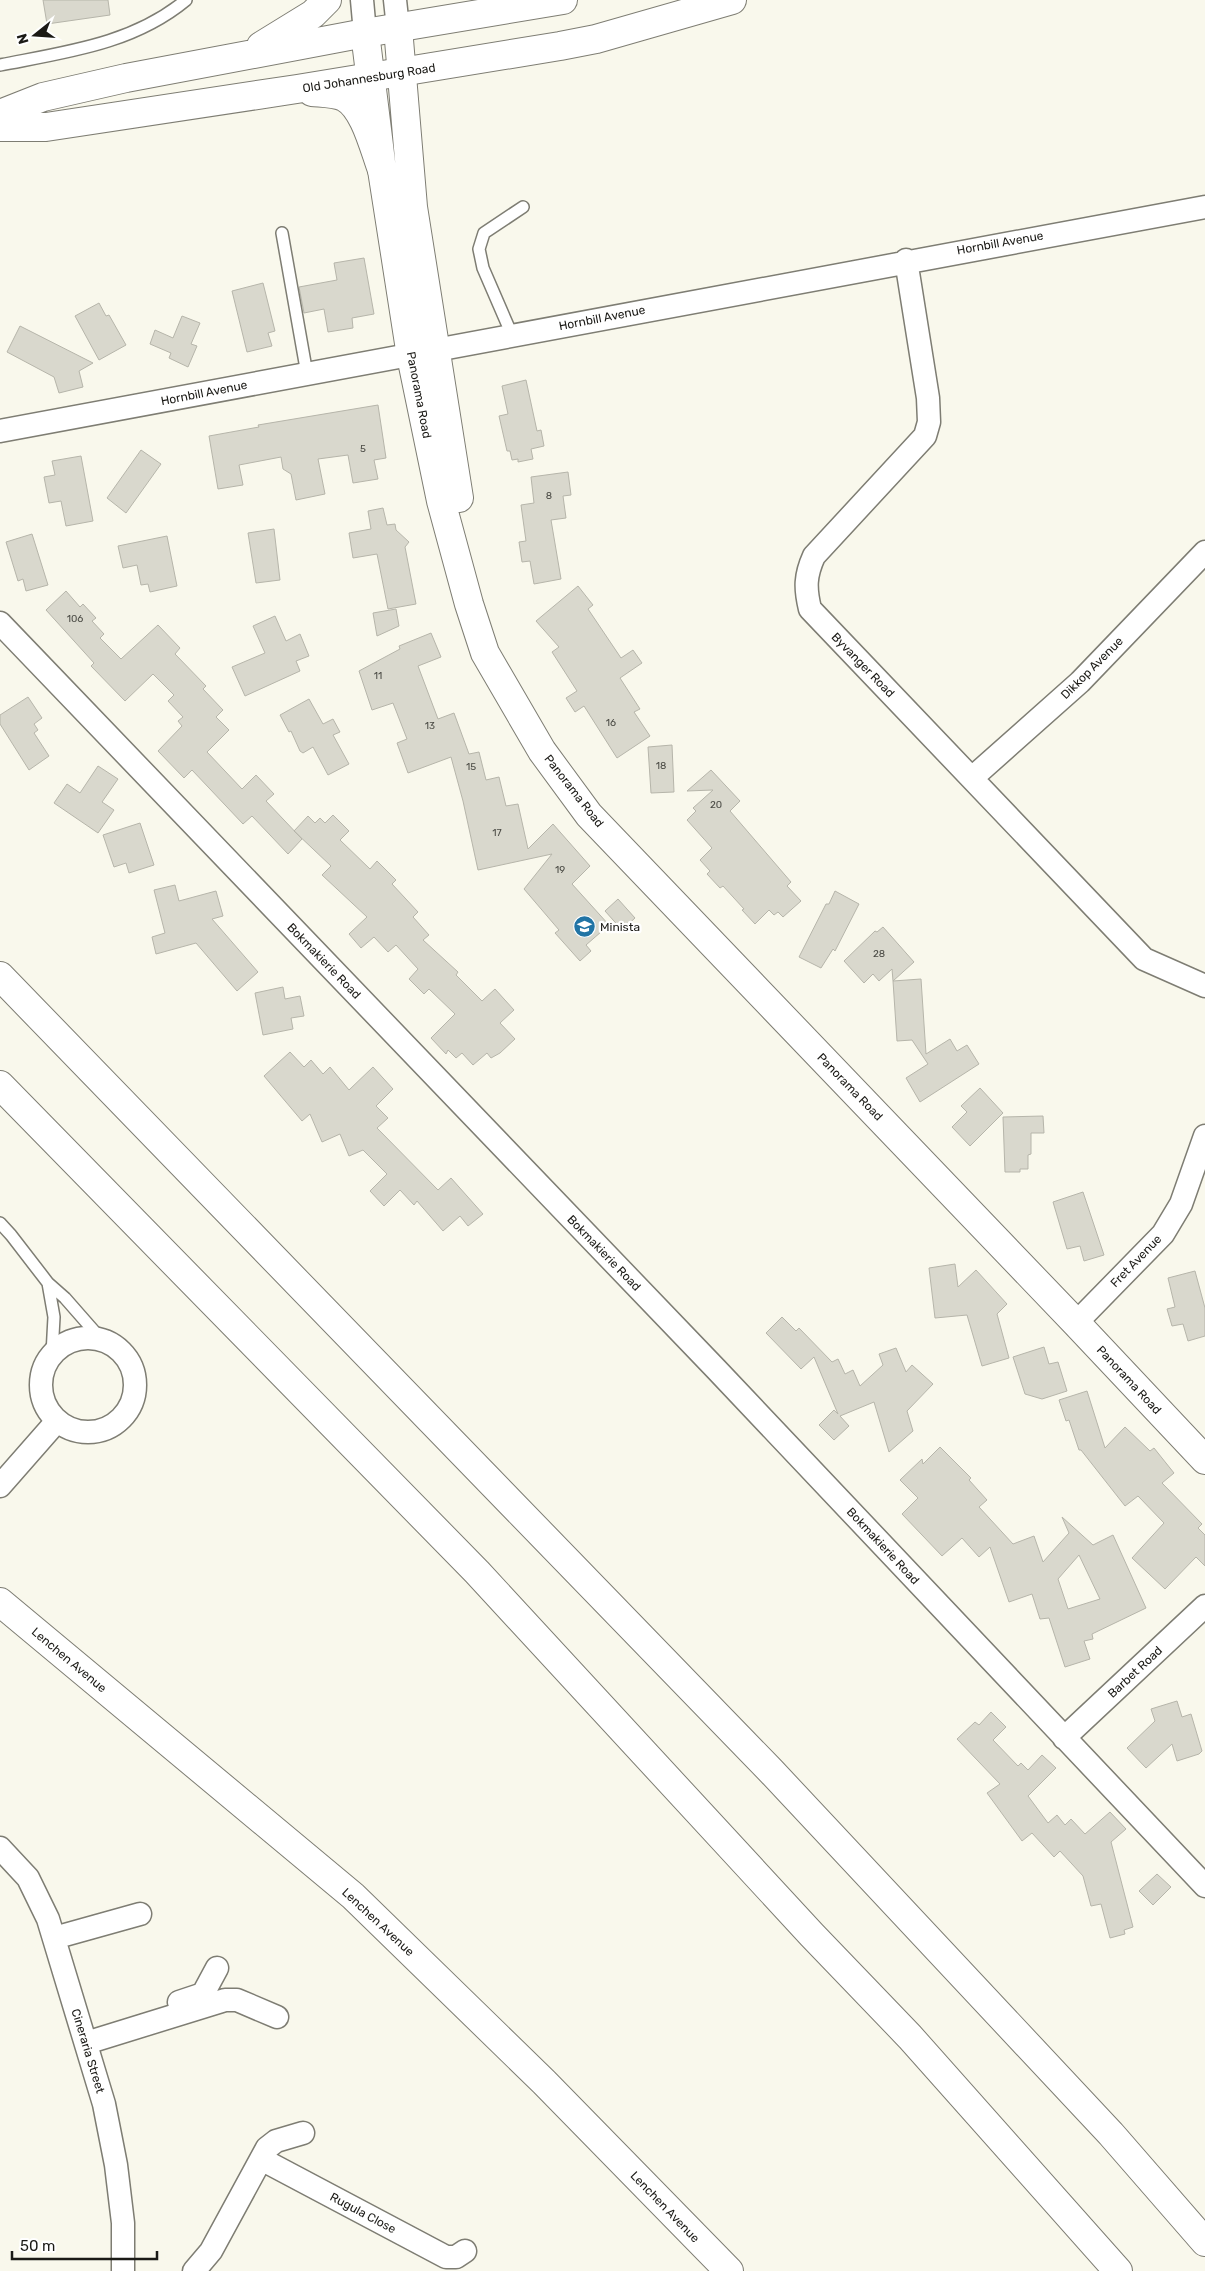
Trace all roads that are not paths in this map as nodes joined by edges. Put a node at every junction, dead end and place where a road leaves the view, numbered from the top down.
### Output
1 (186, 0) edge
2 (327, 0) edge
3 (362, 0) edge
4 (395, 0) edge
5 (564, 0) edge
6 (732, 0) edge
7 (398, 28) junction
8 (365, 33) junction
9 (247, 55) junction
10 (0, 65) edge
11 (403, 72) junction
12 (370, 78) junction
13 (297, 90) junction
14 (0, 114) edge
15 (0, 127) edge
16 (382, 170) junction
17 (523, 207) dead end
18 (1205, 208) edge
19 (282, 233) dead end
20 (906, 260) junction
21 (512, 335) junction
22 (423, 353) junction
23 (307, 374) junction
24 (0, 432) edge
25 (1205, 552) edge
26 (0, 623) edge
27 (972, 778) junction
28 (0, 976) edge
29 (1205, 986) edge
30 (0, 1085) edge
31 (1205, 1136) edge
32 (0, 1223) edge
33 (48, 1283) junction
34 (1076, 1323) junction
35 (101, 1339) junction
36 (52, 1354) junction
37 (57, 1421) junction
38 (1205, 1460) edge
39 (0, 1486) edge
40 (0, 1602) edge
41 (1205, 1606) edge
42 (1064, 1738) junction
43 (0, 1848) edge
44 (1205, 1886) edge
45 (140, 1914) dead end
46 (54, 1938) junction
47 (217, 1968) dead end
48 (277, 2018) dead end
49 (84, 2038) junction
50 (303, 2133) dead end
51 (261, 2160) junction
52 (1205, 2242) edge
53 (465, 2251) dead end
54 (123, 2271) edge
55 (194, 2271) edge
56 (729, 2271) edge
57 (1118, 2271) edge

1 - 10 lane
2 - 9 main road
3 - 8 street
4 - 7 street
5 - 7 main road
6 - 11 main road, Old Johannesburg Road
7 - 8 main road
7 - 11 main road, Panorama Road
8 - 9 main road
8 - 12 main road, Panorama Road
9 - 14 main road
11 - 12 main road, Old Johannesburg Road
11 - 22 main road, Panorama Road
12 - 13 main road, Old Johannesburg Road
12 - 16 main road, Panorama Road
13 - 15 main road, Old Johannesburg Road
13 - 16 main road
16 - 22 main road, Panorama Road
17 - 21 lane
18 - 20 street, Hornbill Avenue
19 - 23 lane
20 - 21 street, Hornbill Avenue
20 - 27 street, Byvanger Road
21 - 22 street, Hornbill Avenue
22 - 23 street, Hornbill Avenue
22 - 34 main road, Panorama Road
23 - 24 street, Hornbill Avenue
25 - 27 street, Dikkop Avenue
26 - 42 street, Bokmakierie Road
27 - 29 street, Byvanger Road
28 - 52 main road
30 - 57 main road
31 - 34 street, Fret Avenue
32 - 33 lane
33 - 35 lane
33 - 36 lane
34 - 38 main road, Panorama Road
35 - 36 street
35 - 37 street
36 - 37 street
37 - 39 street
40 - 56 main road, Lenchen Avenue
41 - 42 street, Barbet Road
42 - 44 street, Bokmakierie Road
43 - 46 street, Cineraria Street
45 - 46 street
46 - 49 street, Cineraria Street
47 - 49 street
48 - 49 street
49 - 54 street, Cineraria Street
50 - 51 street
51 - 53 street, Rugula Close
51 - 55 street

